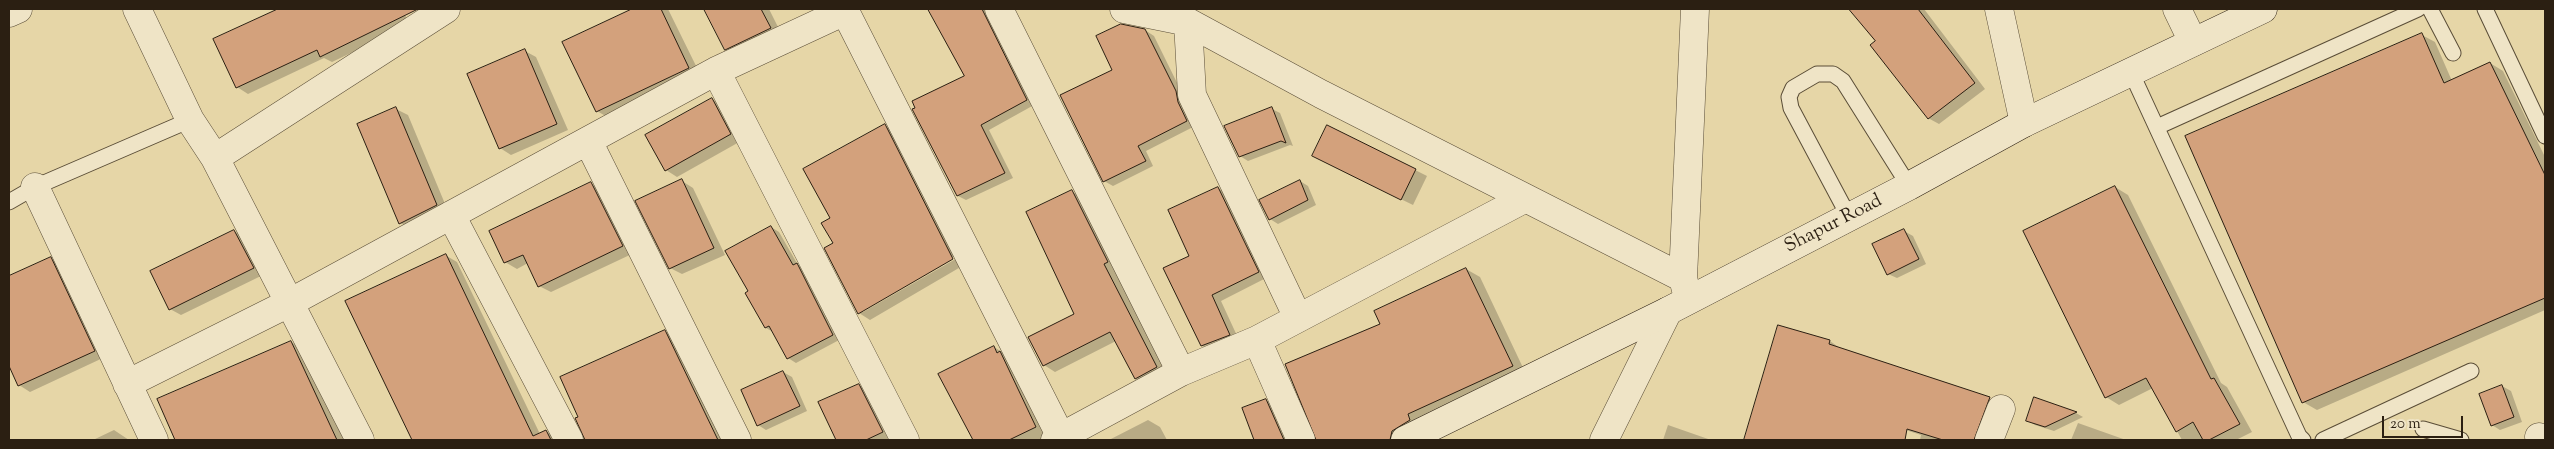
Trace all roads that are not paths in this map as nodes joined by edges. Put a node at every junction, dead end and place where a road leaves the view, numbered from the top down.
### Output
1 (18, 9) edge
2 (137, 9) edge
3 (446, 9) edge
4 (999, 9) edge
5 (1124, 9) edge
6 (1695, 9) edge
7 (1998, 9) edge
8 (2177, 9) edge
9 (2263, 9) edge
10 (2418, 9) edge
11 (2430, 9) edge
12 (2485, 9) edge
13 (845, 10) edge
14 (9, 13) edge
15 (1188, 22) junction
16 (2193, 42) junction
17 (2453, 53) dead end
18 (716, 70) junction
19 (2131, 72) junction
20 (190, 120) junction
21 (2024, 122) junction
22 (2157, 127) junction
23 (2545, 136) edge
24 (588, 141) junction
25 (215, 158) junction
26 (1909, 186) junction
27 (35, 187) junction
28 (1524, 199) junction
29 (9, 202) edge
30 (451, 214) junction
31 (1849, 217) junction
32 (1680, 296) junction
33 (291, 302) junction
34 (1298, 318) junction
35 (1257, 340) junction
36 (2471, 371) dead end
37 (1181, 372) junction
38 (127, 384) junction
39 (2001, 409) dead end
40 (2423, 429) dead end
41 (1058, 439) edge
42 (154, 440) edge
43 (360, 440) edge
44 (568, 440) edge
45 (738, 440) edge
46 (904, 440) edge
47 (1301, 440) edge
48 (1405, 440) edge
49 (1604, 440) edge
50 (1989, 440) edge
51 (2303, 440) edge
52 (2323, 440) edge
53 (2461, 440) edge

1 - 14 street
2 - 20 street
3 - 25 street
4 - 37 street
5 - 15 street
6 - 32 street
7 - 21 street
8 - 16 street
9 - 16 street, Shapur Road
10 - 22 lane
11 - 17 lane
12 - 23 lane
13 - 18 street
13 - 41 street
15 - 28 street
15 - 34 street
16 - 19 street, Shapur Road
18 - 24 street
18 - 46 street
19 - 21 street, Shapur Road
19 - 22 lane
20 - 25 street
20 - 27 lane
21 - 26 street, Shapur Road
22 - 51 lane
24 - 30 street
24 - 45 street
25 - 33 street
26 - 31 street, Shapur Road
26 - 31 lane
27 - 29 lane
27 - 38 street
28 - 32 street
28 - 34 street
30 - 33 street
30 - 44 street
31 - 32 street, Shapur Road
32 - 48 street, Shapur Road
32 - 49 street
33 - 38 street
33 - 43 street
34 - 35 street
35 - 37 street
35 - 47 street
36 - 52 lane
37 - 41 street
38 - 42 street
39 - 50 street
40 - 53 lane

